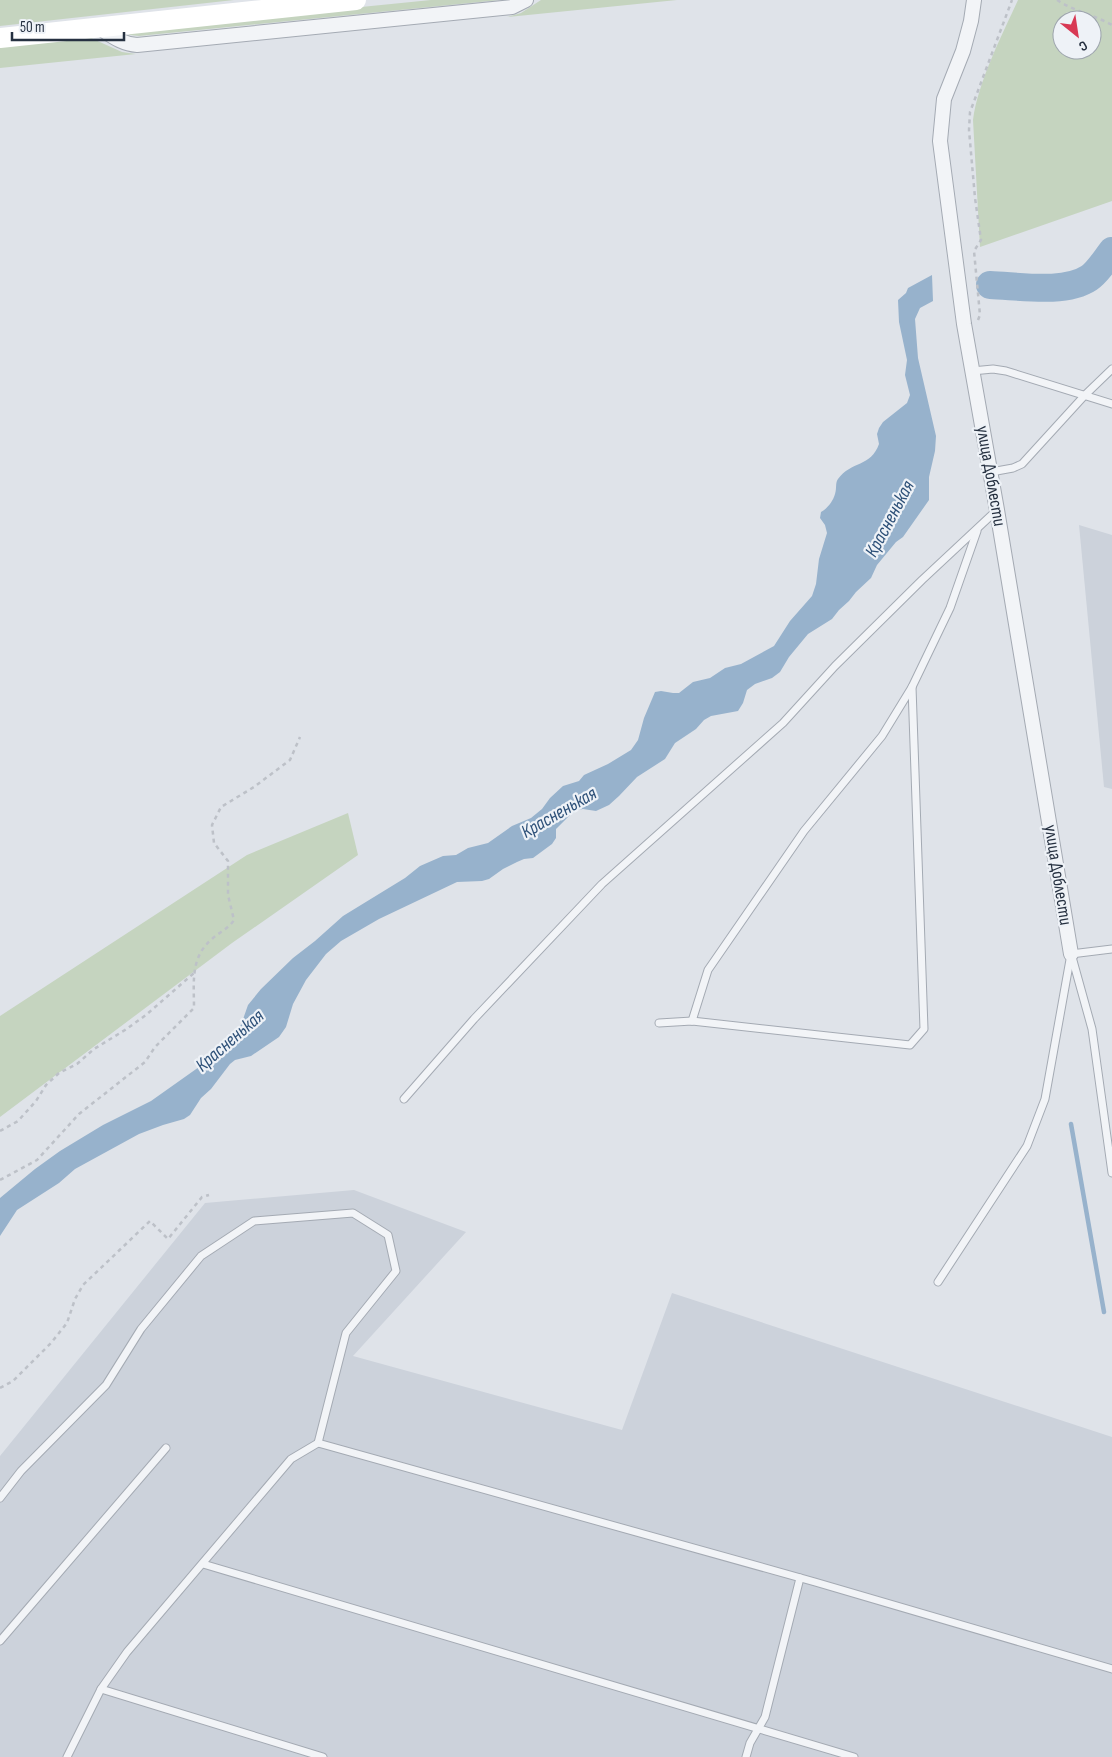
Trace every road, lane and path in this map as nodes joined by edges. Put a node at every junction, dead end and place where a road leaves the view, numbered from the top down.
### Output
1 (356, 0) edge
2 (526, 0) edge
3 (974, 0) edge
4 (1012, 0) edge
5 (1057, 0) edge
6 (1112, 25) edge
7 (97, 26) junction
8 (0, 38) edge
9 (968, 345) junction
10 (1112, 369) edge
11 (972, 371) junction
12 (1085, 395) junction
13 (1112, 404) edge
14 (991, 472) junction
15 (997, 510) junction
16 (978, 528) junction
17 (912, 687) junction
18 (300, 737) dead end
19 (1112, 949) edge
20 (1071, 954) junction
21 (194, 973) junction
22 (692, 1021) junction
23 (659, 1023) dead end
24 (404, 1099) dead end
25 (0, 1131) edge
26 (1112, 1173) edge
27 (0, 1180) edge
28 (209, 1195) dead end
29 (938, 1282) dead end
30 (0, 1388) edge
31 (318, 1443) junction
32 (166, 1448) dead end
33 (0, 1498) edge
34 (203, 1564) junction
35 (800, 1578) junction
36 (0, 1641) edge
37 (1112, 1669) edge
38 (101, 1689) junction
39 (757, 1729) junction
40 (68, 1757) edge
41 (324, 1757) edge
42 (746, 1757) edge
43 (854, 1757) edge

1 - 7 main road
2 - 7 street
3 - 9 street, улица Доблести
4 - 9 path
5 - 6 path
7 - 8 main road
9 - 11 street, улица Доблести
10 - 12 lane
11 - 12 lane
11 - 14 street, улица Доблести
12 - 13 lane
12 - 14 lane
14 - 15 street, улица Доблести
15 - 16 lane
15 - 20 street, улица Доблести
16 - 17 lane
16 - 24 lane
17 - 22 lane
17 - 22 lane
18 - 21 path
19 - 20 lane
20 - 26 lane
20 - 29 lane
21 - 25 path
21 - 27 path
22 - 23 lane
28 - 30 path
31 - 33 lane
31 - 34 lane
31 - 35 lane
32 - 36 lane
34 - 38 lane
34 - 39 lane
35 - 37 lane
35 - 39 lane
38 - 40 lane
38 - 41 lane
39 - 42 lane
39 - 43 lane

